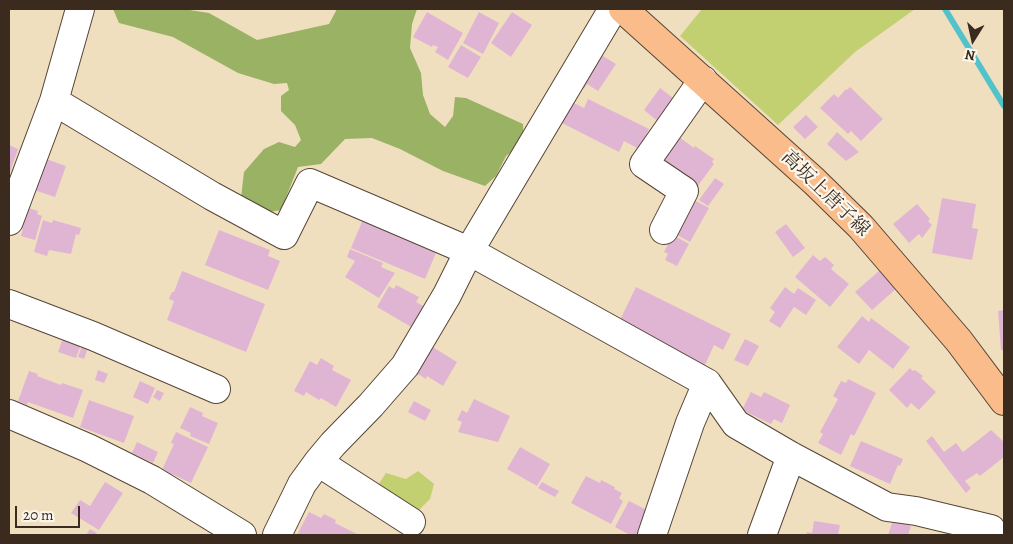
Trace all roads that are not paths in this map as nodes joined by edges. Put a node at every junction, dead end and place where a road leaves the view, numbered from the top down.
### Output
1 (80, 9) edge
2 (614, 9) edge
3 (623, 9) edge
4 (704, 80) junction
5 (54, 101) junction
6 (9, 221) edge
7 (664, 230) dead end
8 (470, 251) junction
9 (9, 304) edge
10 (707, 383) junction
11 (216, 389) dead end
12 (1004, 401) edge
13 (9, 414) edge
14 (791, 456) junction
15 (318, 462) junction
16 (411, 522) dead end
17 (994, 527) edge
18 (242, 535) edge
19 (277, 535) edge
20 (652, 535) edge
21 (762, 535) edge

1 - 5 street
2 - 8 street
3 - 4 main road, 高坂上唐子線
4 - 7 street
4 - 12 main road, 高坂上唐子線
5 - 6 street
5 - 8 street
8 - 10 street
8 - 15 street
9 - 11 street
10 - 14 street
10 - 20 street
13 - 18 street
14 - 17 street
14 - 21 street
15 - 16 street
15 - 19 street

